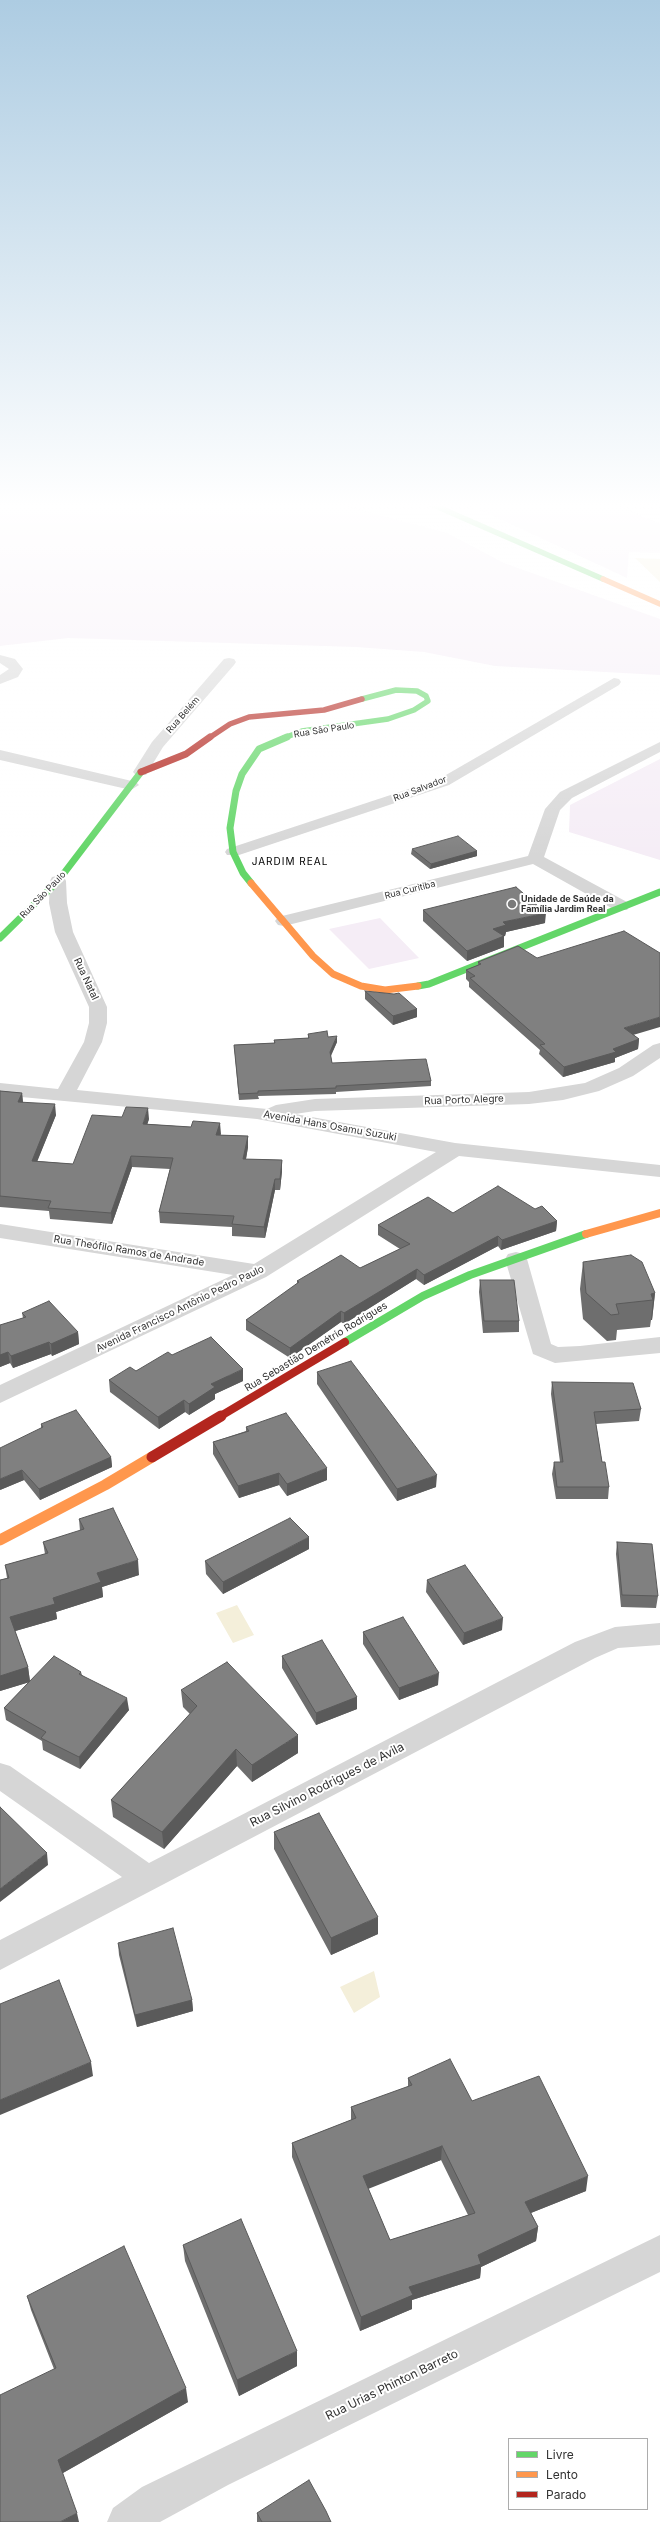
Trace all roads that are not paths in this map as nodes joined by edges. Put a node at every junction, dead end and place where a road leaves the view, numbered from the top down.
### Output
1 (0, 659) edge
2 (229, 662) dead end
3 (0, 680) edge
4 (614, 682) dead end
5 (660, 746) edge
6 (0, 755) edge
7 (141, 772) junction
8 (131, 785) junction
9 (233, 852) junction
10 (535, 859) junction
11 (58, 881) junction
12 (660, 892) edge
13 (621, 906) junction
14 (284, 921) junction
15 (0, 938) edge
16 (660, 1049) edge
17 (0, 1089) edge
18 (64, 1096) junction
19 (257, 1113) junction
20 (455, 1149) junction
21 (660, 1170) edge
22 (660, 1213) edge
23 (0, 1231) edge
24 (516, 1260) junction
25 (258, 1272) junction
26 (660, 1345) edge
27 (0, 1395) edge
28 (0, 1540) edge
29 (660, 1634) edge
30 (0, 1775) edge
31 (147, 1878) junction
32 (0, 1956) edge
33 (660, 2253) edge
34 (127, 2522) edge

1 - 3 street
2 - 7 street, Rua Belém
4 - 9 street, Rua Salvador
5 - 10 street
6 - 8 street
7 - 8 street, Rua São Paulo
7 - 9 street, Rua São Paulo
8 - 11 street, Rua São Paulo
9 - 14 street, Rua São Paulo
10 - 13 street
10 - 14 street, Rua Curitiba
11 - 15 street, Rua São Paulo
11 - 18 street, Rua Natal
12 - 13 street, Rua São Paulo
13 - 14 street, Rua São Paulo
16 - 19 street, Rua Porto Alegre
17 - 18 street, Avenida Hans Osamu Suzuki
18 - 19 street, Avenida Hans Osamu Suzuki
19 - 20 street, Avenida Hans Osamu Suzuki
20 - 21 street, Avenida Hans Osamu Suzuki
20 - 25 street, Avenida Francisco Antônio Pedro Paulo
22 - 24 street, Rua Sebastião Demétrio Rodrigues
23 - 25 street, Rua Theófilo Ramos de Andrade
24 - 26 street
24 - 28 street, Rua Sebastião Demétrio Rodrigues
25 - 27 street, Avenida Francisco Antônio Pedro Paulo
29 - 31 street, Rua Silvino Rodrigues de Avila
30 - 31 street
31 - 32 street, Rua Silvino Rodrigues de Avila
33 - 34 street, Rua Urias Phinton Barreto

